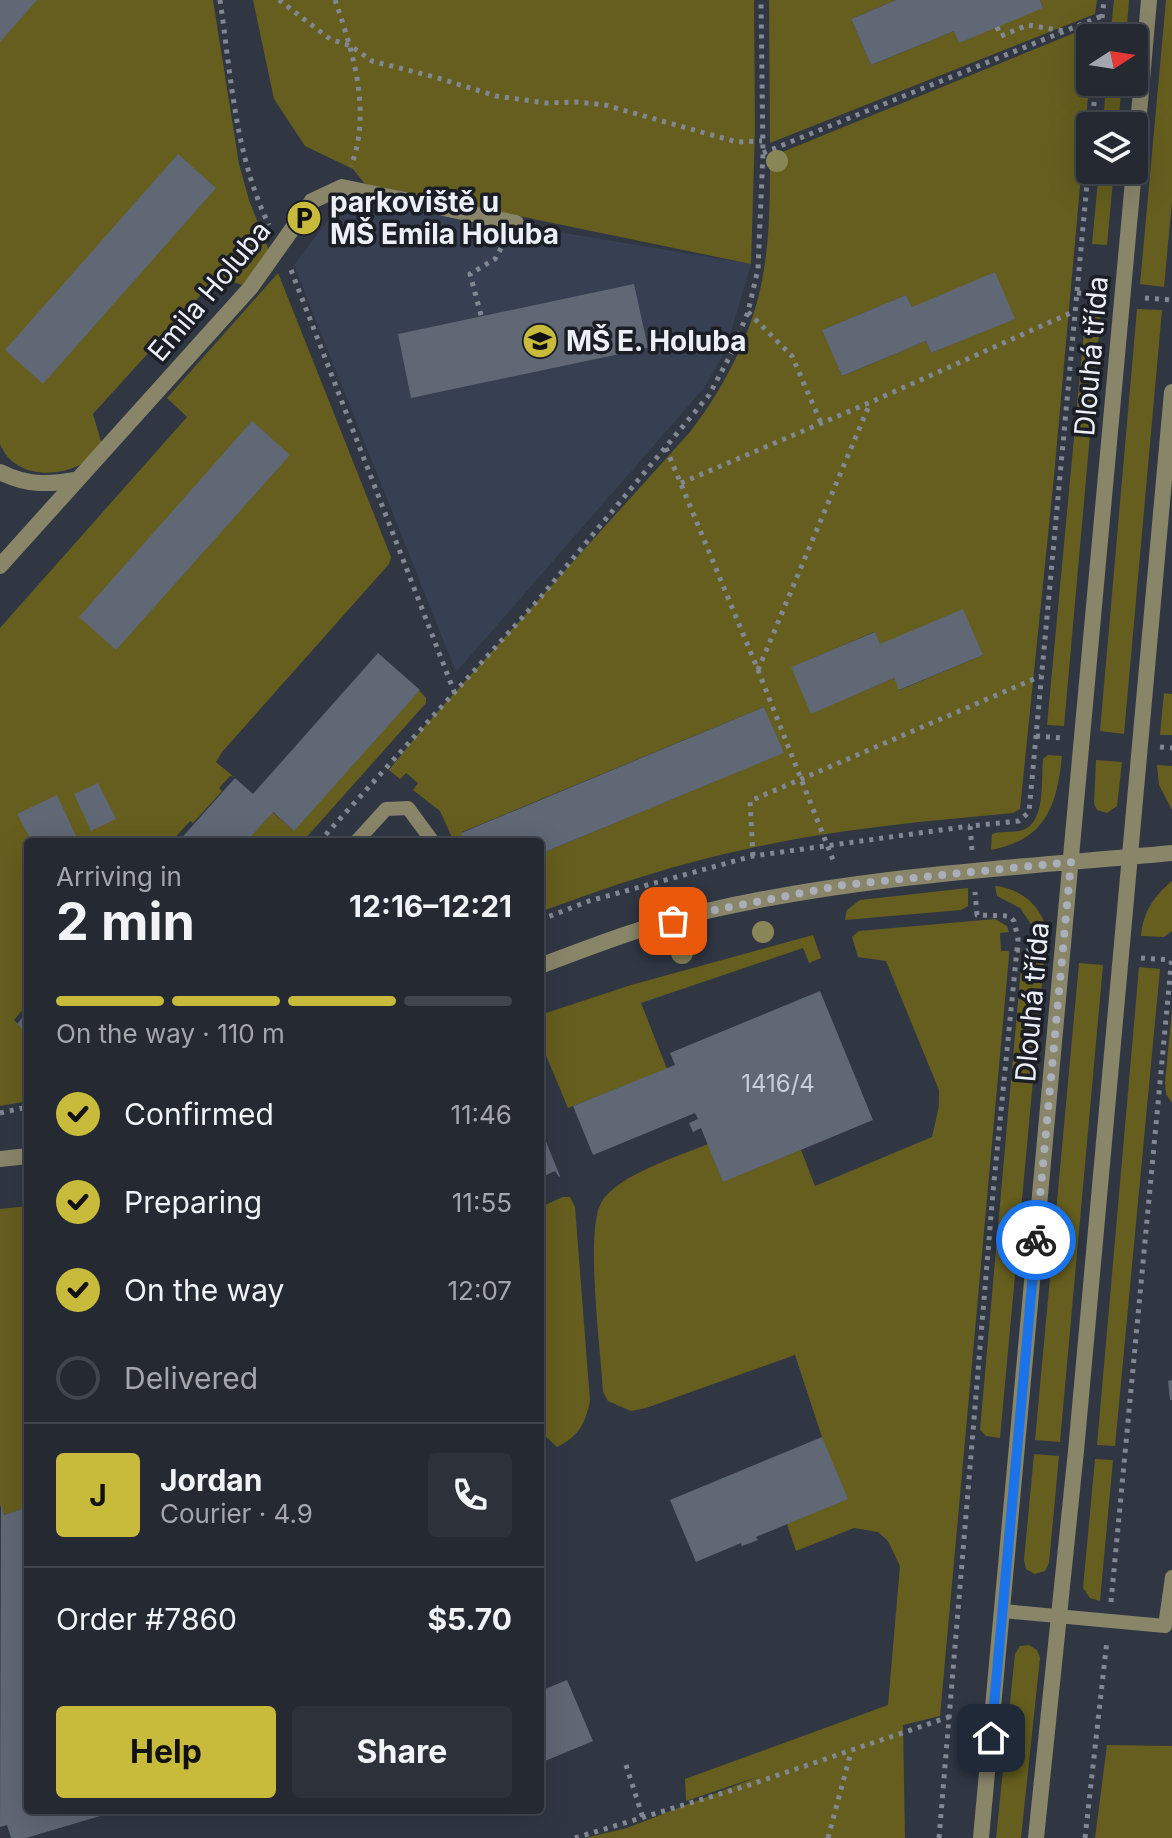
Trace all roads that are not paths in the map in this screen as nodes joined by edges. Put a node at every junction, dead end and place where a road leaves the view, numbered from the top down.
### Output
1 (1149, 0) edge
2 (1139, 112) edge
3 (1133, 184) edge
4 (516, 223) road end
5 (1172, 392) edge
6 (0, 472) edge
7 (75, 480) junction
8 (0, 566) edge
9 (360, 838) edge
10 (430, 838) edge
11 (1172, 853) edge
12 (1131, 857) junction
13 (1071, 862) junction
14 (544, 965) edge
15 (24, 1156) edge
16 (0, 1159) edge
17 (1172, 1577) edge
18 (1003, 1611) junction
19 (1061, 1615) junction
20 (981, 1838) edge
21 (1036, 1838) edge

1 - 2 street, Dlouhá třída
3 - 13 street, Dlouhá třída
4 - 7 street, Emila Holuba
5 - 12 street
6 - 7 street
7 - 8 street, Emila Holuba
9 - 10 lane
11 - 12 street
12 - 13 street
12 - 19 street
13 - 14 street
13 - 18 street, Dlouhá třída
15 - 16 street
17 - 19 lane
18 - 19 lane
18 - 20 street, Dlouhá třída
19 - 21 street

